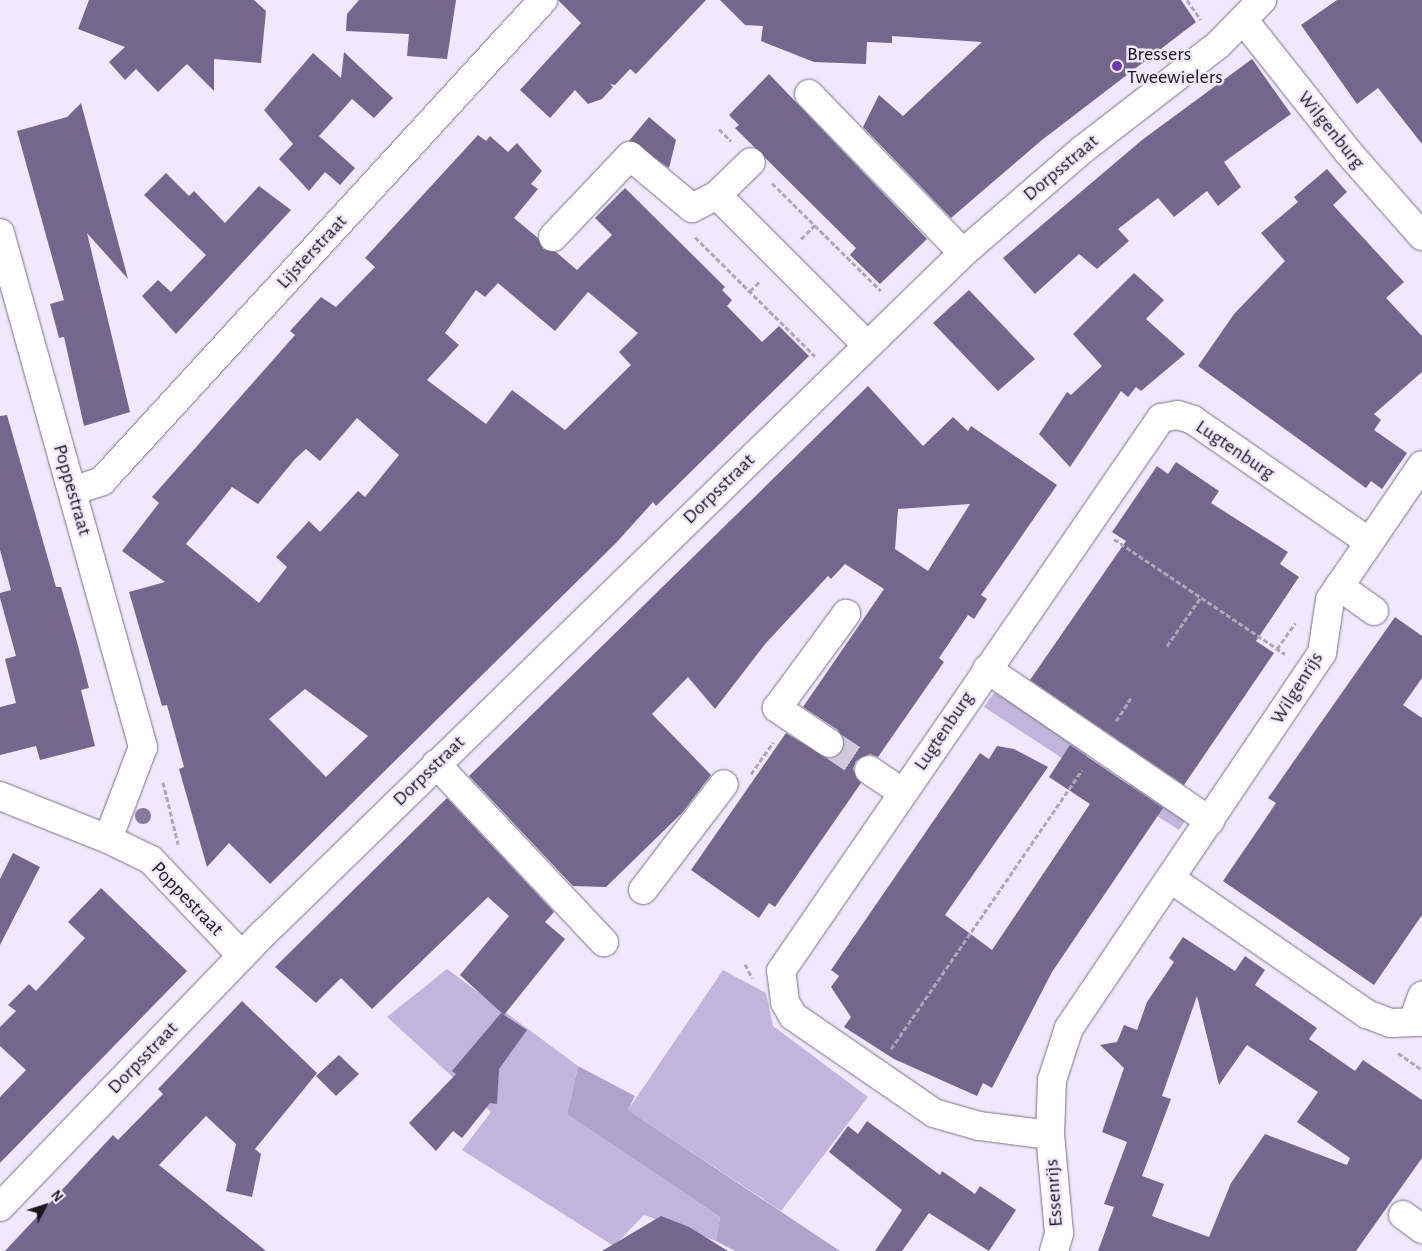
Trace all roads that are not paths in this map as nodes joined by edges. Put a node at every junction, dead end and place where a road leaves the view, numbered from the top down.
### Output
1 (543, 0) edge
2 (1262, 0) edge
3 (1245, 22) junction
4 (809, 94) dead end
5 (751, 162) road end
6 (717, 195) junction
7 (0, 233) edge
8 (1422, 236) edge
9 (553, 237) dead end
10 (963, 252) junction
11 (867, 344) junction
12 (1422, 465) edge
13 (72, 491) junction
14 (1368, 541) junction
15 (1340, 586) junction
16 (1374, 611) dead end
17 (846, 614) dead end
18 (987, 669) junction
19 (829, 743) tunnel mouth
20 (436, 764) junction
21 (869, 770) tunnel mouth
22 (724, 784) dead end
23 (902, 792) junction
24 (0, 796) edge
25 (1210, 821) junction
26 (108, 839) junction
27 (1171, 879) junction
28 (643, 890) dead end
29 (604, 942) dead end
30 (242, 956) junction
31 (1419, 1013) edge
32 (1050, 1135) junction
33 (0, 1207) edge
34 (1054, 1251) edge

1 - 13 street, Lijsterstraat
2 - 3 street, Dorpsstraat
3 - 8 street, Wilgenburg
3 - 10 street, Dorpsstraat
4 - 10 street
5 - 6 street
6 - 9 street
6 - 11 street
7 - 13 street, Poppestraat
10 - 11 street, Dorpsstraat
11 - 20 street, Dorpsstraat
12 - 14 street, Wilgenrijs
13 - 26 street, Poppestraat
14 - 15 street, Wilgenrijs
14 - 18 street, Lugtenburg
15 - 16 street
15 - 25 street, Wilgenrijs
17 - 19 street
18 - 23 street, Lugtenburg
18 - 25 street
20 - 29 street
20 - 30 street, Dorpsstraat
21 - 23 street
22 - 28 street
23 - 32 street, Lugtenburg
24 - 26 street, Poppestraat
25 - 27 street, Wilgenrijs
26 - 30 street, Poppestraat
27 - 31 street
27 - 32 street, Wilgenrijs
30 - 33 street, Dorpsstraat
32 - 34 street, Essenrijs

